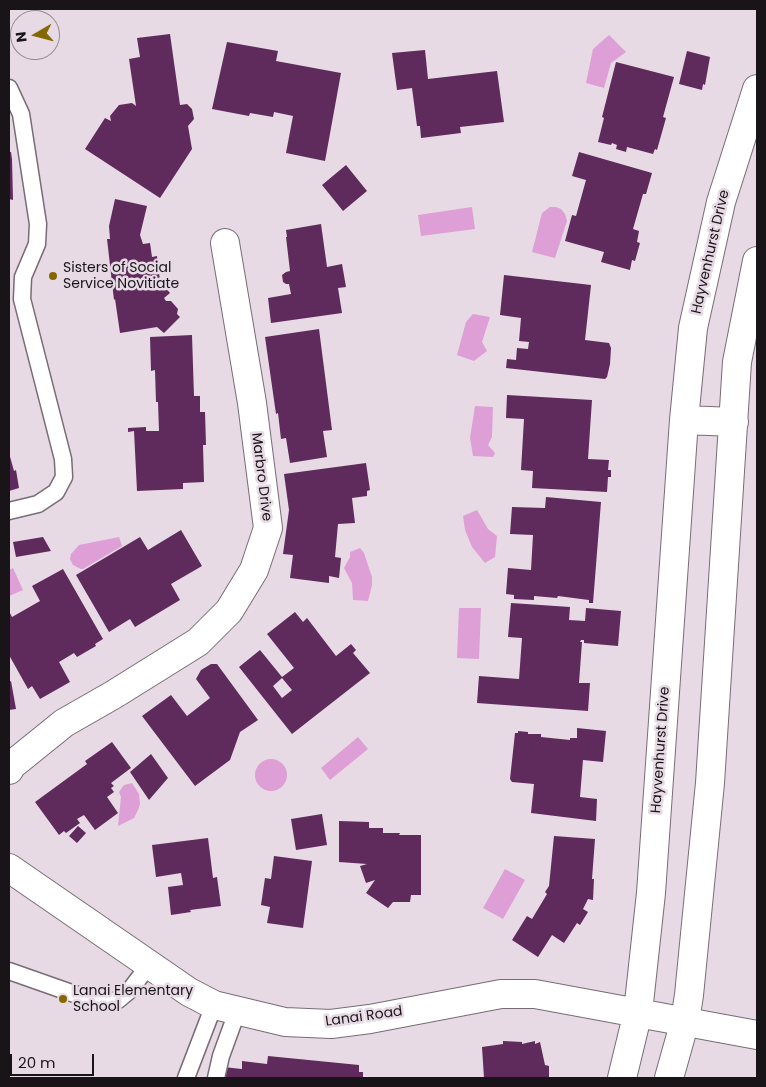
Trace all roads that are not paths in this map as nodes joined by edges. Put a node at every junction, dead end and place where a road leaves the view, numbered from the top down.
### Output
1 (9, 88) edge
2 (757, 89) edge
3 (225, 243) dead end
4 (757, 261) edge
5 (684, 420) junction
6 (734, 422) junction
7 (9, 511) edge
8 (9, 770) edge
9 (9, 868) edge
10 (149, 965) junction
11 (9, 971) edge
12 (225, 1008) junction
13 (638, 1012) junction
14 (685, 1021) junction
15 (757, 1035) edge
16 (186, 1078) edge
17 (216, 1078) edge
18 (622, 1078) edge
19 (669, 1078) edge

1 - 7 lane
2 - 5 street, Hayvenhurst Drive
3 - 8 street, Marbro Drive
4 - 6 street
5 - 6 street
5 - 13 street, Hayvenhurst Drive
6 - 14 street
9 - 10 street, Lanai Road
10 - 11 lane
10 - 12 street, Lanai Road
12 - 13 street, Lanai Road
12 - 16 lane
12 - 17 lane
13 - 14 street, Lanai Road
13 - 18 street, Hayvenhurst Drive
14 - 15 street, Lanai Road
14 - 19 street

